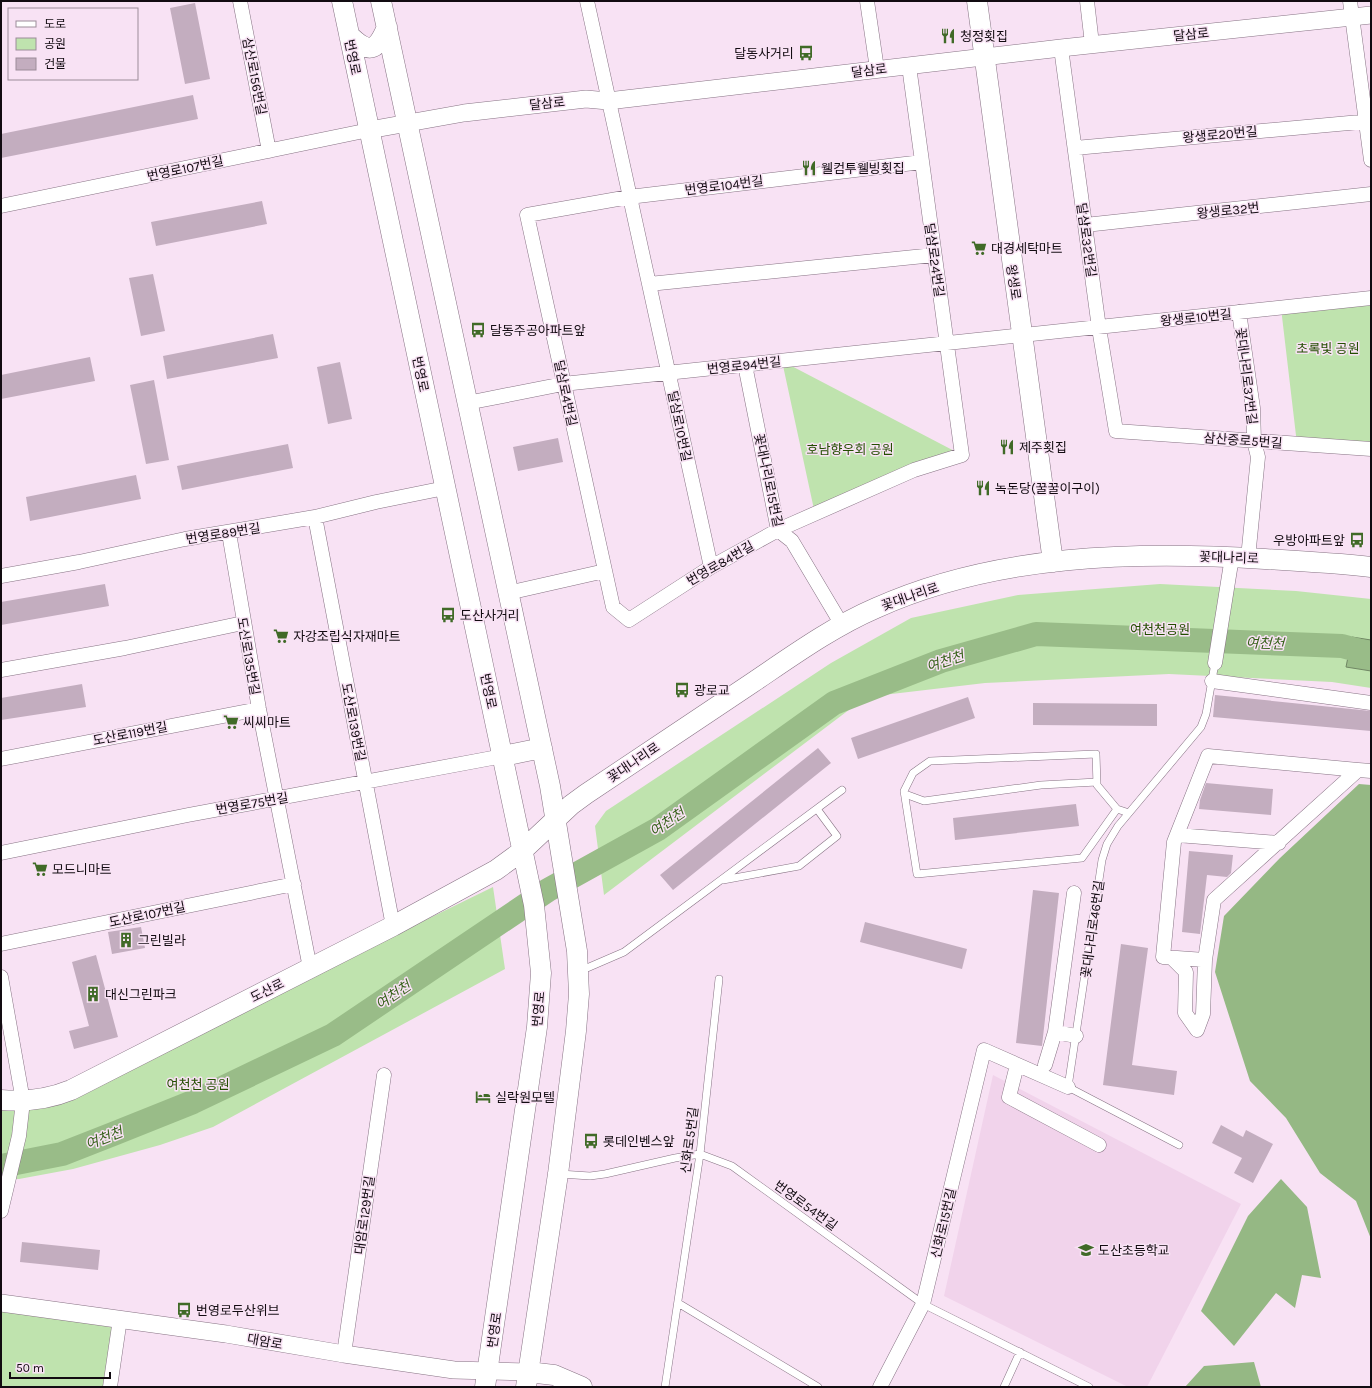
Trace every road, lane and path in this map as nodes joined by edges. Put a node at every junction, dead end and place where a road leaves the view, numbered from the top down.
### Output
1 (240, 1) edge
2 (342, 1) edge
3 (381, 1) edge
4 (587, 1) edge
5 (867, 1) edge
6 (977, 1) edge
7 (1087, 1) edge
8 (1351, 9) edge
9 (1371, 15) edge
10 (387, 27) junction
11 (349, 35) junction
12 (1092, 44) junction
13 (1061, 48) junction
14 (984, 57) junction
15 (909, 66) junction
16 (877, 69) junction
17 (608, 101) junction
18 (1368, 121) edge
19 (406, 122) junction
20 (369, 130) junction
21 (1075, 148) junction
22 (269, 150) junction
23 (1371, 160) edge
24 (922, 162) junction
25 (1371, 194) edge
26 (629, 197) junction
27 (1, 206) edge
28 (527, 215) joint
29 (1085, 225) junction
30 (934, 255) junction
31 (649, 284) junction
32 (1371, 298) edge
33 (1239, 312) junction
34 (1100, 328) junction
35 (1022, 336) junction
36 (946, 343) junction
37 (745, 365) junction
38 (668, 372) junction
39 (564, 384) junction
40 (467, 403) junction
41 (1116, 431) joint
42 (1254, 441) junction
43 (1371, 449) edge
44 (962, 455) joint
45 (445, 488) junction
46 (315, 518) junction
47 (778, 530) junction
48 (229, 533) junction
49 (1240, 557) junction
50 (1053, 562) junction
51 (711, 567) junction
52 (1371, 567) edge
53 (605, 570) junction
54 (1, 576) edge
55 (508, 593) junction
56 (244, 623) junction
57 (842, 625) junction
58 (1215, 663) joint
59 (1, 670) edge
60 (1212, 681) junction
61 (1371, 703) edge
62 (259, 709) junction
63 (542, 748) junction
64 (503, 756) junction
65 (1, 759) edge
66 (1365, 770) edge
67 (366, 782) junction
68 (1097, 782) junction
69 (842, 790) dead end
70 (905, 794) junction
71 (277, 799) junction
72 (817, 809) junction
73 (1117, 809) junction
74 (1129, 813) junction
75 (556, 818) junction
76 (1177, 835) junction
77 (1278, 843) junction
78 (1, 853) edge
79 (524, 858) junction
80 (720, 881) junction
81 (294, 884) junction
82 (1074, 893) dead end
83 (393, 926) junction
84 (1, 944) edge
85 (1172, 958) junction
86 (1205, 960) junction
87 (310, 968) junction
88 (578, 972) junction
89 (1, 978) edge
90 (719, 979) dead end
91 (1055, 1032) junction
92 (1076, 1036) junction
93 (1017, 1065) junction
94 (1045, 1065) dead end
95 (384, 1075) dead end
96 (1068, 1087) junction
97 (1, 1100) edge
98 (23, 1101) junction
99 (1099, 1145) dead end
100 (1179, 1145) dead end
101 (700, 1154) junction
102 (558, 1174) junction
103 (1, 1211) edge
104 (1, 1303) edge
105 (678, 1303) junction
106 (923, 1304) junction
107 (120, 1319) junction
108 (1020, 1352) junction
109 (344, 1354) junction
110 (486, 1379) edge
111 (527, 1380) edge
112 (110, 1387) edge
113 (582, 1387) edge
114 (665, 1387) edge
115 (818, 1387) edge
116 (880, 1387) edge
117 (1004, 1387) edge
118 (1089, 1387) edge

1 - 22 street, 삼산로156번길
2 - 11 main road, 번영로
3 - 10 main road
4 - 17 street, 달삼로10번길
5 - 16 street
6 - 14 main road, 왕생로
7 - 12 street
8 - 9 street, 달삼로
8 - 12 street, 달삼로
8 - 18 street
10 - 11 main road
10 - 19 main road
11 - 20 main road, 번영로
12 - 13 street, 달삼로
13 - 14 street, 달삼로
13 - 21 street, 달삼로32번길
14 - 15 street, 달삼로
14 - 35 main road, 왕생로
15 - 16 street, 달삼로
15 - 24 street, 달삼로24번길
16 - 17 street, 달삼로
17 - 19 street, 달삼로
17 - 26 street, 달삼로10번길
18 - 21 street, 왕생로20번길
18 - 23 street
19 - 20 street, 달삼로
19 - 40 main road
20 - 22 street, 번영로107번길
20 - 45 main road, 번영로
21 - 29 street, 달삼로32번길
22 - 27 street, 번영로107번길
24 - 26 street, 번영로104번길
24 - 30 street, 달삼로24번길
25 - 29 street, 왕생로32번
26 - 28 street, 번영로104번길
26 - 31 street, 달삼로10번길
28 - 39 street, 달삼로4번길
29 - 34 street, 달삼로32번길
30 - 31 street
30 - 36 street, 달삼로24번길
31 - 38 street, 달삼로10번길
32 - 33 street, 왕생로10번길
33 - 34 street, 왕생로10번길
33 - 42 street, 꽃대나리로37번길
34 - 35 street, 왕생로10번길
34 - 41 street, 달삼로32번길
35 - 36 street, 번영로94번길
35 - 50 main road, 왕생로
36 - 37 street, 번영로94번길
36 - 44 street, 달삼로24번길
37 - 38 street, 번영로94번길
37 - 47 street, 꽃대나리로15번길
38 - 39 street, 번영로94번길
38 - 51 street, 달삼로10번길
39 - 40 street, 번영로94번길
39 - 53 street, 달삼로4번길
40 - 55 main road
41 - 42 street, 삼산중로5번길
42 - 43 street, 삼산중로5번길
42 - 49 street, 꽃대나리로37번길
44 - 47 street, 번영로84번길
45 - 46 street, 번영로89번길
45 - 64 main road, 번영로
46 - 48 street, 번영로89번길
46 - 67 street, 도산로139번길
47 - 51 street, 번영로84번길
47 - 57 street, 꽃대나리로15번길
48 - 54 street, 번영로89번길
48 - 56 street, 도산로135번길
49 - 50 main road, 꽃대나리로
49 - 52 main road, 꽃대나리로
49 - 58 street, 꽃대나리로37번길
50 - 57 main road, 꽃대나리로
51 - 53 street, 번영로84번길
53 - 55 street
55 - 63 main road
56 - 59 street
56 - 62 street, 도산로135번길
57 - 75 main road, 꽃대나리로
58 - 60 lane, 꽃대나리로46번길
60 - 61 street
60 - 74 lane, 꽃대나리로46번길
62 - 65 street, 도산로119번길
62 - 71 street, 도산로135번길
63 - 64 main road
63 - 75 main road
64 - 67 street, 번영로75번길
64 - 79 main road, 번영로
66 - 76 street
66 - 77 street
67 - 71 street, 번영로75번길
67 - 83 street, 도산로139번길
68 - 70 lane
68 - 70 lane
68 - 73 lane
69 - 72 lane
70 - 73 lane
71 - 78 street, 번영로75번길
71 - 81 street, 도산로135번길
72 - 80 lane
72 - 80 lane
73 - 74 lane
74 - 92 lane, 꽃대나리로46번길
75 - 79 main road, 꽃대나리로
75 - 88 main road
76 - 77 street
76 - 85 street
77 - 86 street
79 - 83 main road, 도산로
79 - 110 main road, 번영로
80 - 88 lane
81 - 84 street, 도산로107번길
81 - 87 street, 도산로135번길
82 - 91 street
83 - 87 main road, 도산로
85 - 86 street
85 - 86 street
87 - 98 main road, 도산로
88 - 102 main road
89 - 98 street
90 - 101 lane, 신화로5번길
91 - 92 street
91 - 94 street
92 - 96 lane, 꽃대나리로46번길
93 - 96 street
93 - 99 street
93 - 106 street, 신화로15번길
95 - 109 street, 대암로129번길
96 - 100 lane
97 - 98 main road, 도산로
98 - 103 street
101 - 102 lane, 번영로54번길
101 - 105 lane, 신화로5번길
101 - 106 lane, 번영로54번길
102 - 111 main road
104 - 107 street, 대암로
105 - 114 lane, 신화로5번길
105 - 115 lane
106 - 108 lane, 번영로54번길
106 - 116 street, 신화로15번길
107 - 109 street, 대암로
107 - 112 street
108 - 117 lane
108 - 118 lane, 번영로54번길
109 - 110 street, 대암로
110 - 111 street, 대암로
111 - 113 main road

